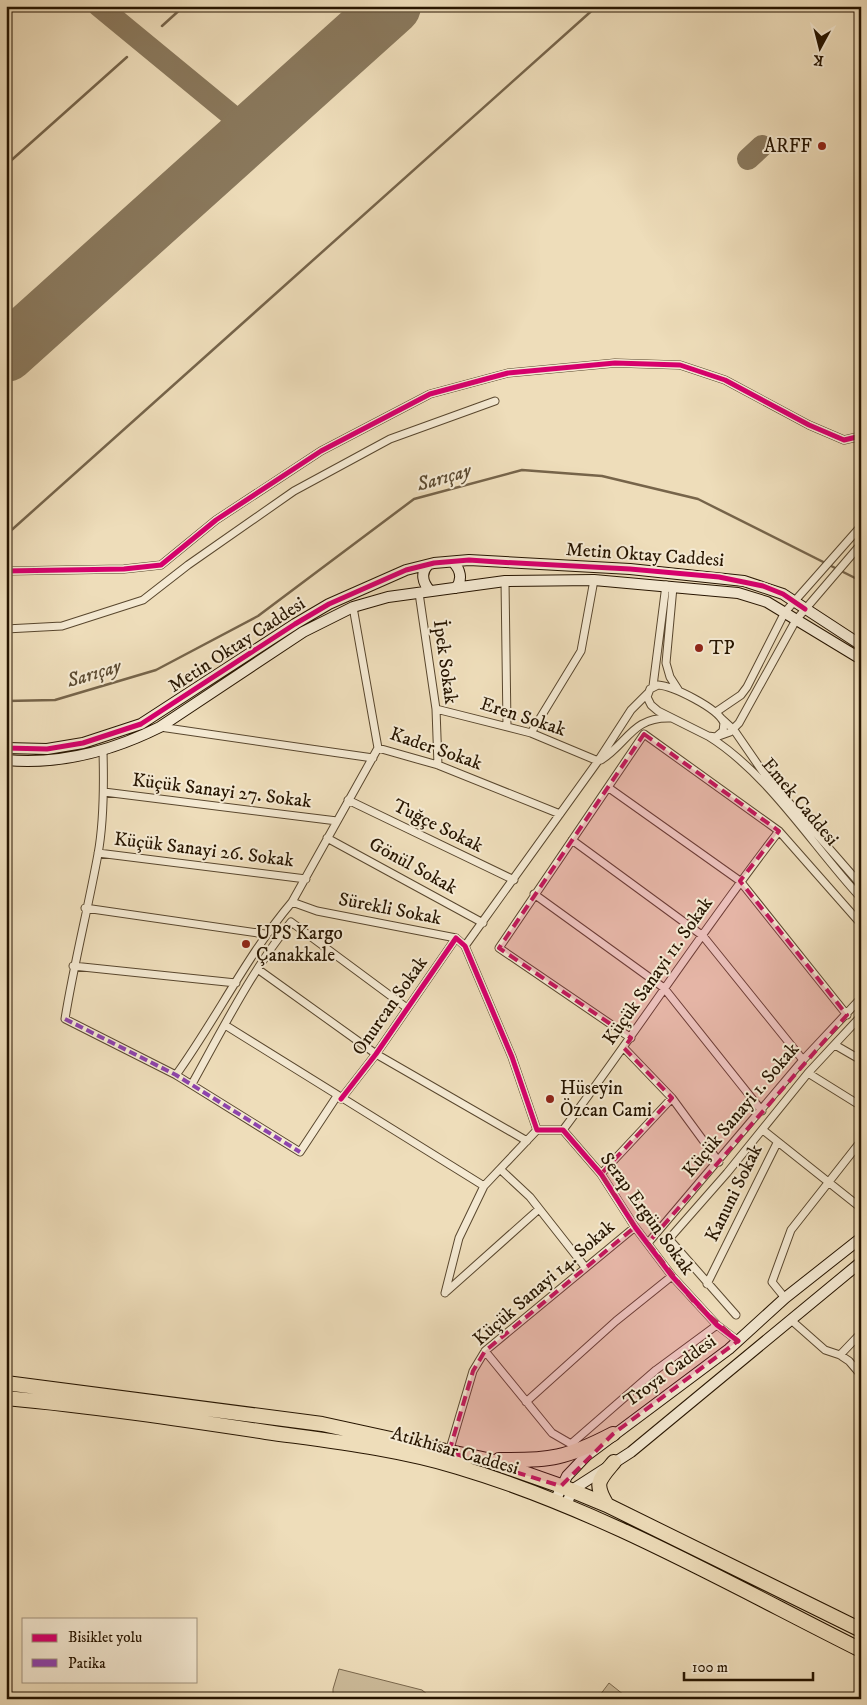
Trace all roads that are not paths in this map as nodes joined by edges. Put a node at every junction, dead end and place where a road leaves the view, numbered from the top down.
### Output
1 (495, 401) dead end
2 (861, 436) edge
3 (861, 526) edge
4 (861, 544) edge
5 (453, 562) junction
6 (428, 565) junction
7 (6, 571) edge
8 (594, 580) junction
9 (505, 581) junction
10 (670, 586) junction
11 (456, 588) junction
12 (425, 592) junction
13 (794, 599) junction
14 (353, 607) junction
15 (807, 607) junction
16 (785, 612) junction
17 (796, 620) junction
18 (6, 629) edge
19 (861, 645) edge
20 (861, 658) edge
21 (654, 686) junction
22 (679, 692) junction
23 (648, 693) junction
24 (436, 708) junction
25 (716, 712) junction
26 (671, 718) junction
27 (722, 719) junction
28 (507, 726) junction
29 (160, 727) junction
30 (733, 729) junction
31 (531, 733) junction
32 (708, 736) junction
33 (716, 737) junction
34 (6, 748) edge
35 (378, 748) junction
36 (103, 752) junction
37 (373, 758) junction
38 (6, 760) edge
39 (598, 761) junction
40 (438, 765) junction
41 (609, 788) junction
42 (104, 792) junction
43 (348, 800) junction
44 (560, 814) junction
45 (337, 821) junction
46 (779, 831) junction
47 (327, 838) junction
48 (572, 840) junction
49 (98, 853) junction
50 (306, 879) junction
51 (514, 880) junction
52 (740, 881) junction
53 (861, 885) edge
54 (534, 894) junction
55 (861, 898) edge
56 (292, 902) junction
57 (85, 908) junction
58 (483, 923) junction
59 (861, 924) edge
60 (265, 934) junction
61 (703, 936) junction
62 (456, 938) junction
63 (464, 946) junction
64 (73, 966) junction
65 (259, 970) junction
66 (236, 984) junction
67 (664, 988) junction
68 (861, 998) edge
69 (406, 1008) junction
70 (847, 1015) junction
71 (860, 1019) edge
72 (225, 1025) junction
73 (631, 1038) junction
74 (835, 1045) junction
75 (624, 1048) junction
76 (376, 1054) junction
77 (804, 1060) junction
78 (861, 1060) edge
79 (808, 1073) junction
80 (176, 1075) junction
81 (192, 1084) junction
82 (339, 1098) junction
83 (672, 1098) junction
84 (861, 1106) edge
85 (762, 1112) junction
86 (537, 1130) junction
87 (563, 1130) junction
88 (762, 1130) junction
89 (527, 1141) junction
90 (861, 1141) edge
91 (777, 1143) junction
92 (719, 1162) junction
93 (501, 1170) junction
94 (601, 1174) junction
95 (827, 1183) junction
96 (484, 1186) junction
97 (861, 1208) edge
98 (539, 1209) junction
99 (635, 1227) junction
100 (861, 1238) edge
101 (648, 1243) junction
102 (861, 1262) edge
103 (585, 1267) junction
104 (672, 1276) junction
105 (708, 1284) junction
106 (785, 1298) junction
107 (736, 1315) dead end
108 (791, 1320) junction
109 (717, 1325) junction
110 (861, 1333) edge
111 (738, 1341) junction
112 (485, 1351) junction
113 (840, 1355) junction
114 (861, 1375) edge
115 (6, 1383) edge
116 (6, 1398) edge
117 (526, 1402) junction
118 (613, 1434) junction
119 (449, 1452) junction
120 (487, 1460) junction
121 (614, 1462) junction
122 (567, 1488) junction
123 (560, 1503) junction
124 (607, 1505) junction
125 (861, 1630) edge
126 (861, 1650) edge

1 - 18 street
2 - 7 street
3 - 13 street
4 - 15 street
5 - 6 street, Metin Oktay Caddesi
5 - 11 street
5 - 13 street, Metin Oktay Caddesi
6 - 12 street
6 - 34 street, Metin Oktay Caddesi
8 - 9 street, Metin Oktay Caddesi
8 - 10 street, Metin Oktay Caddesi
8 - 31 street
9 - 11 street, Metin Oktay Caddesi
9 - 28 street
10 - 16 street, Metin Oktay Caddesi
10 - 21 street
10 - 22 street
11 - 12 street, Metin Oktay Caddesi
12 - 14 street, Metin Oktay Caddesi
12 - 24 street, İpek Sokak
13 - 15 street, Metin Oktay Caddesi
13 - 16 street
14 - 29 street, Metin Oktay Caddesi
14 - 35 street, Kader Sokak
15 - 17 street
15 - 19 street, Metin Oktay Caddesi
16 - 17 street, Metin Oktay Caddesi
16 - 25 street
17 - 20 street, Metin Oktay Caddesi
17 - 30 street
21 - 22 street
21 - 23 street
22 - 25 street
23 - 26 street
23 - 39 street
24 - 28 street, Eren Sokak
24 - 40 street, İpek Sokak
25 - 27 street
26 - 32 street
26 - 39 street
27 - 30 street
27 - 33 street
28 - 31 street, Eren Sokak
29 - 36 street, Metin Oktay Caddesi
29 - 37 street
30 - 33 street
30 - 53 street
31 - 39 street, Eren Sokak
32 - 33 street
32 - 55 street, Emek Caddesi
35 - 37 street
35 - 40 street, Kader Sokak
36 - 38 street, Metin Oktay Caddesi
36 - 42 street
37 - 43 street
39 - 44 street
40 - 44 street, Kader Sokak
41 - 46 street
41 - 48 street
41 - 52 street
42 - 45 street, Küçük Sanayi 27. Sokak
42 - 49 street
43 - 45 street
43 - 51 street, Tuğçe Sokak
44 - 51 street
45 - 47 street
46 - 52 street, Küçük Sanayi 11. Sokak
46 - 59 street
47 - 50 street
47 - 58 street, Gönül Sokak
48 - 54 street
48 - 61 street
49 - 50 street, Küçük Sanayi 26. Sokak
49 - 57 street
50 - 56 street
51 - 58 street
52 - 61 street, Küçük Sanayi 11. Sokak
52 - 70 street
54 - 67 street
54 - 73 street
56 - 60 street
56 - 62 street, Sürekli Sokak
57 - 60 street
57 - 64 street
58 - 63 street
60 - 66 street
61 - 67 street, Küçük Sanayi 11. Sokak
61 - 77 street
62 - 63 street
62 - 69 street, Onurcan Sokak
63 - 86 street
64 - 66 street
64 - 80 street
65 - 69 street
65 - 72 street
65 - 76 street
66 - 80 street
67 - 73 street, Küçük Sanayi 11. Sokak
67 - 85 street
68 - 70 street, Küçük Sanayi 1. Sokak
69 - 76 street, Onurcan Sokak
70 - 77 street, Küçük Sanayi 1. Sokak
71 - 74 street
72 - 81 street
72 - 82 street
73 - 75 street, Küçük Sanayi 11. Sokak
74 - 78 street
74 - 79 street
75 - 83 street
75 - 87 street, Küçük Sanayi 11. Sokak
76 - 82 street, Onurcan Sokak
76 - 89 street
77 - 85 street, Küçük Sanayi 1. Sokak
79 - 84 street
79 - 88 street
80 - 81 street
81 - 82 street, Onurcan Sokak
82 - 96 street
83 - 92 street
83 - 94 street
85 - 92 street, Küçük Sanayi 1. Sokak
86 - 87 street
86 - 89 street
87 - 94 street, Serap Ergün Sokak
88 - 91 street
88 - 105 street
89 - 93 street
90 - 95 street
91 - 95 street
91 - 105 street, Kanuni Sokak
92 - 101 street, Küçük Sanayi 1. Sokak
93 - 96 street
93 - 98 street
94 - 99 street, Serap Ergün Sokak
95 - 97 street
95 - 106 street
96 - 98 street
98 - 103 street
99 - 101 street, Serap Ergün Sokak
99 - 103 street, Küçük Sanayi 14. Sokak
100 - 106 street, Troya Caddesi
101 - 104 street, Serap Ergün Sokak
102 - 108 street, Troya Caddesi
103 - 112 street, Küçük Sanayi 14. Sokak
104 - 109 street, Serap Ergün Sokak
104 - 117 street
105 - 107 street
106 - 111 street, Troya Caddesi
108 - 113 street
108 - 121 street, Troya Caddesi
109 - 111 street, Serap Ergün Sokak
109 - 117 street
110 - 113 street
111 - 118 street, Troya Caddesi
112 - 117 street
112 - 119 street, Küçük Sanayi 14. Sokak
113 - 114 street
115 - 119 highway, Atikhisar Caddesi
116 - 123 highway, Atikhisar Caddesi
118 - 120 highway
118 - 122 street, Troya Caddesi
119 - 120 highway, Atikhisar Caddesi
120 - 122 highway, Atikhisar Caddesi
121 - 122 street, Troya Caddesi
121 - 124 highway
122 - 123 street, Troya Caddesi
122 - 124 highway, Atikhisar Caddesi
123 - 126 highway, Atikhisar Caddesi
124 - 125 highway, Atikhisar Caddesi

